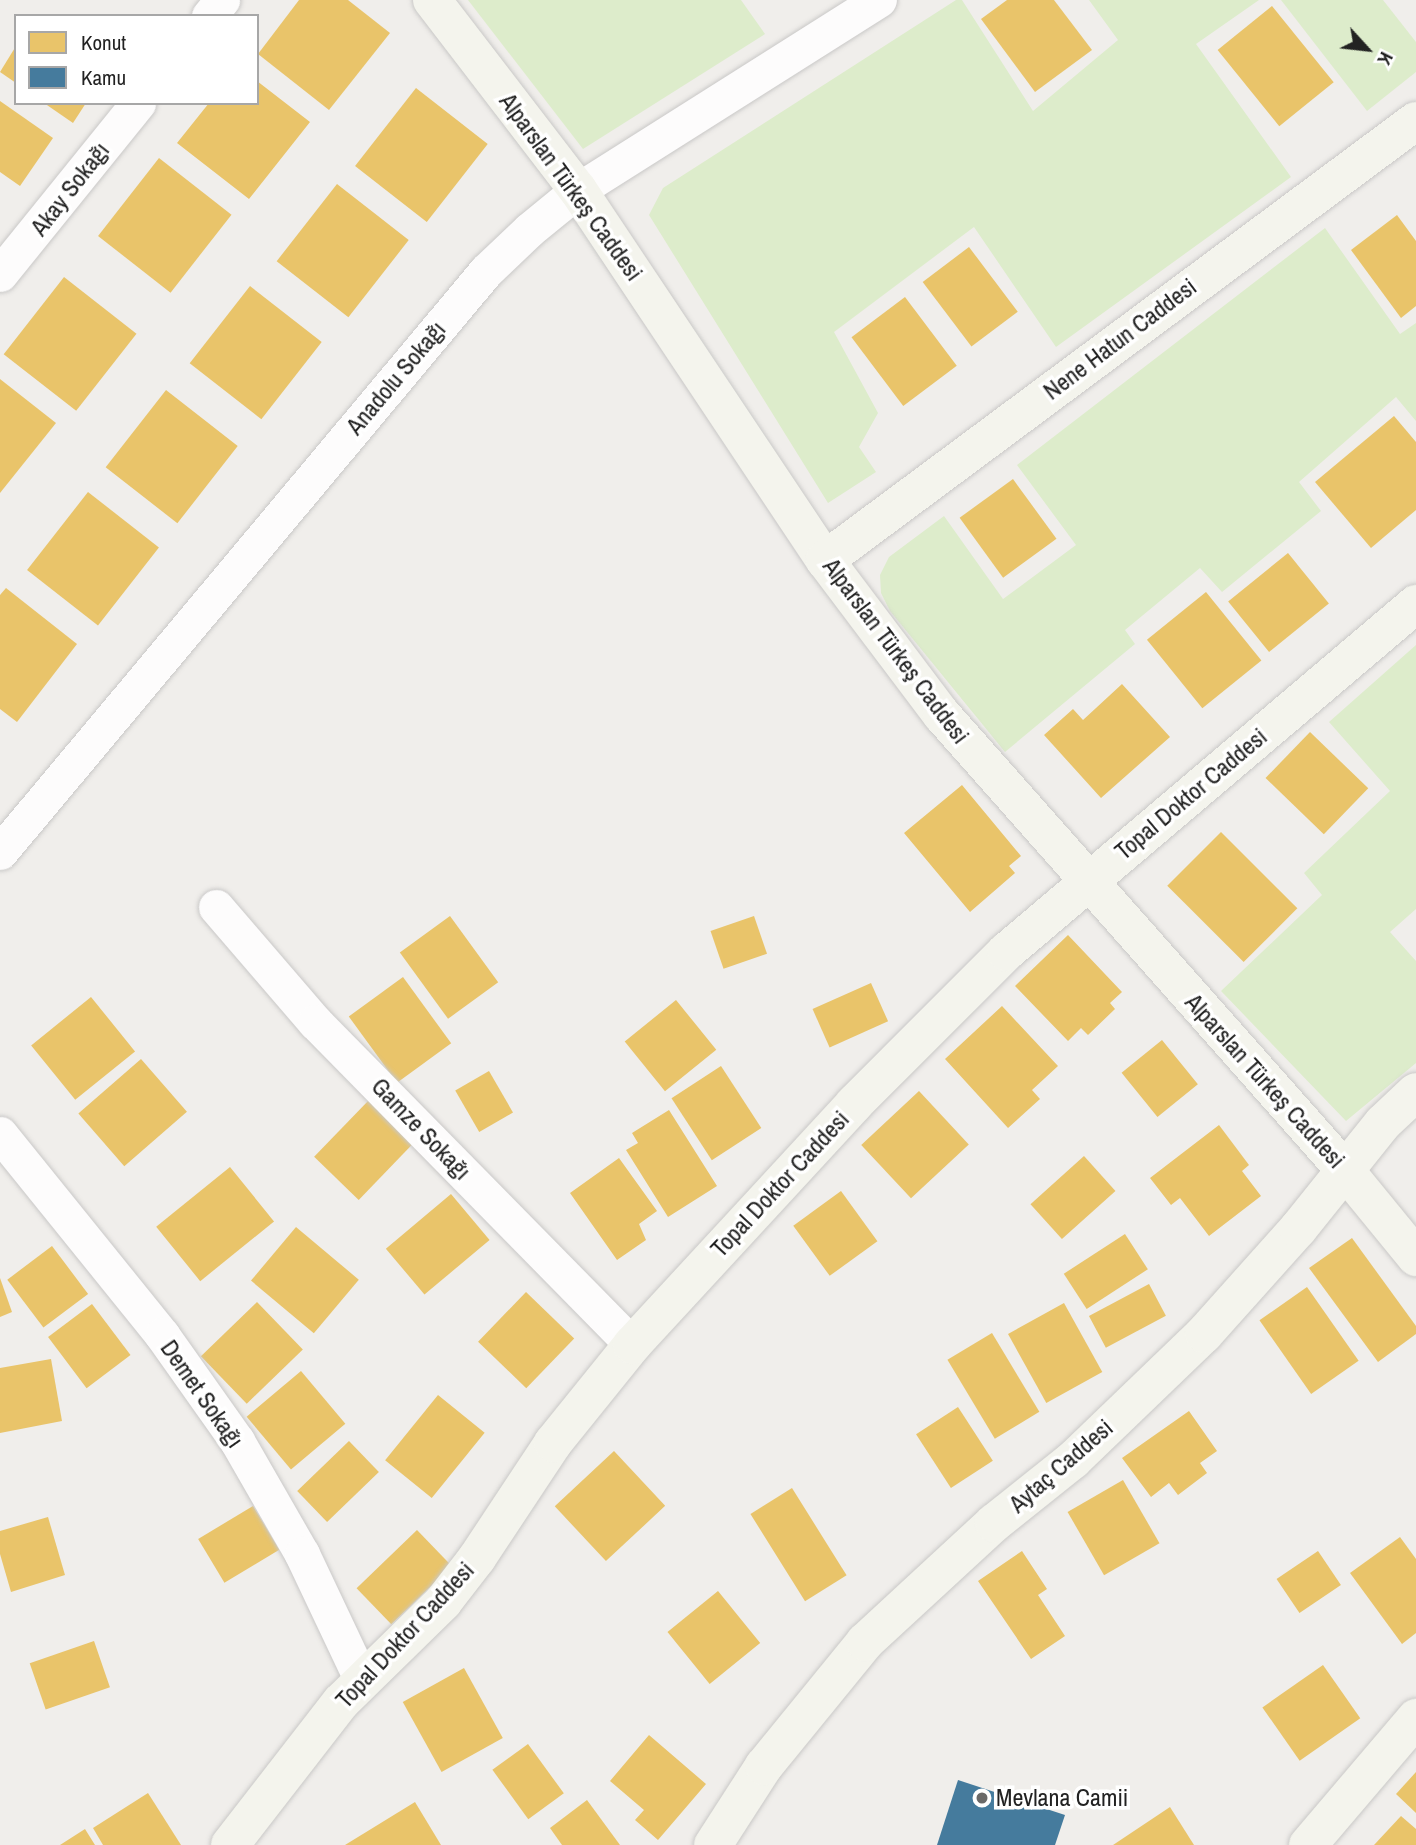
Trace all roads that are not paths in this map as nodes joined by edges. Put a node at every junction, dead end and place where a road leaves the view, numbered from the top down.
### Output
1 (222, 0) edge
2 (432, 0) edge
3 (879, 0) edge
4 (211, 14) edge
5 (136, 105) edge
6 (1416, 121) edge
7 (578, 190) junction
8 (0, 274) edge
9 (825, 560) junction
10 (1416, 604) edge
11 (0, 852) edge
12 (1087, 881) junction
13 (216, 908) dead end
14 (1416, 1092) edge
15 (0, 1134) edge
16 (1344, 1169) junction
17 (1416, 1257) edge
18 (632, 1345) junction
19 (362, 1681) junction
20 (1416, 1717) edge
21 (230, 1845) edge
22 (713, 1845) edge
23 (1308, 1845) edge

1 - 4 street
2 - 7 street, Alparslan Türkeş Caddesi
3 - 7 street, Anadolu Sokağı
5 - 8 street, Akay Sokağı
6 - 9 street, Nene Hatun Caddesi
7 - 9 street, Alparslan Türkeş Caddesi
7 - 11 street, Anadolu Sokağı
9 - 12 street, Alparslan Türkeş Caddesi
10 - 12 street, Topal Doktor Caddesi
12 - 16 street, Alparslan Türkeş Caddesi
12 - 18 street, Topal Doktor Caddesi
13 - 18 street, Gamze Sokağı
14 - 16 street, Aytaç Caddesi
15 - 19 street, Demet Sokağı
16 - 17 street, Alparslan Türkeş Caddesi
16 - 22 street, Aytaç Caddesi
18 - 19 street, Topal Doktor Caddesi
19 - 21 street, Topal Doktor Caddesi
20 - 23 street

